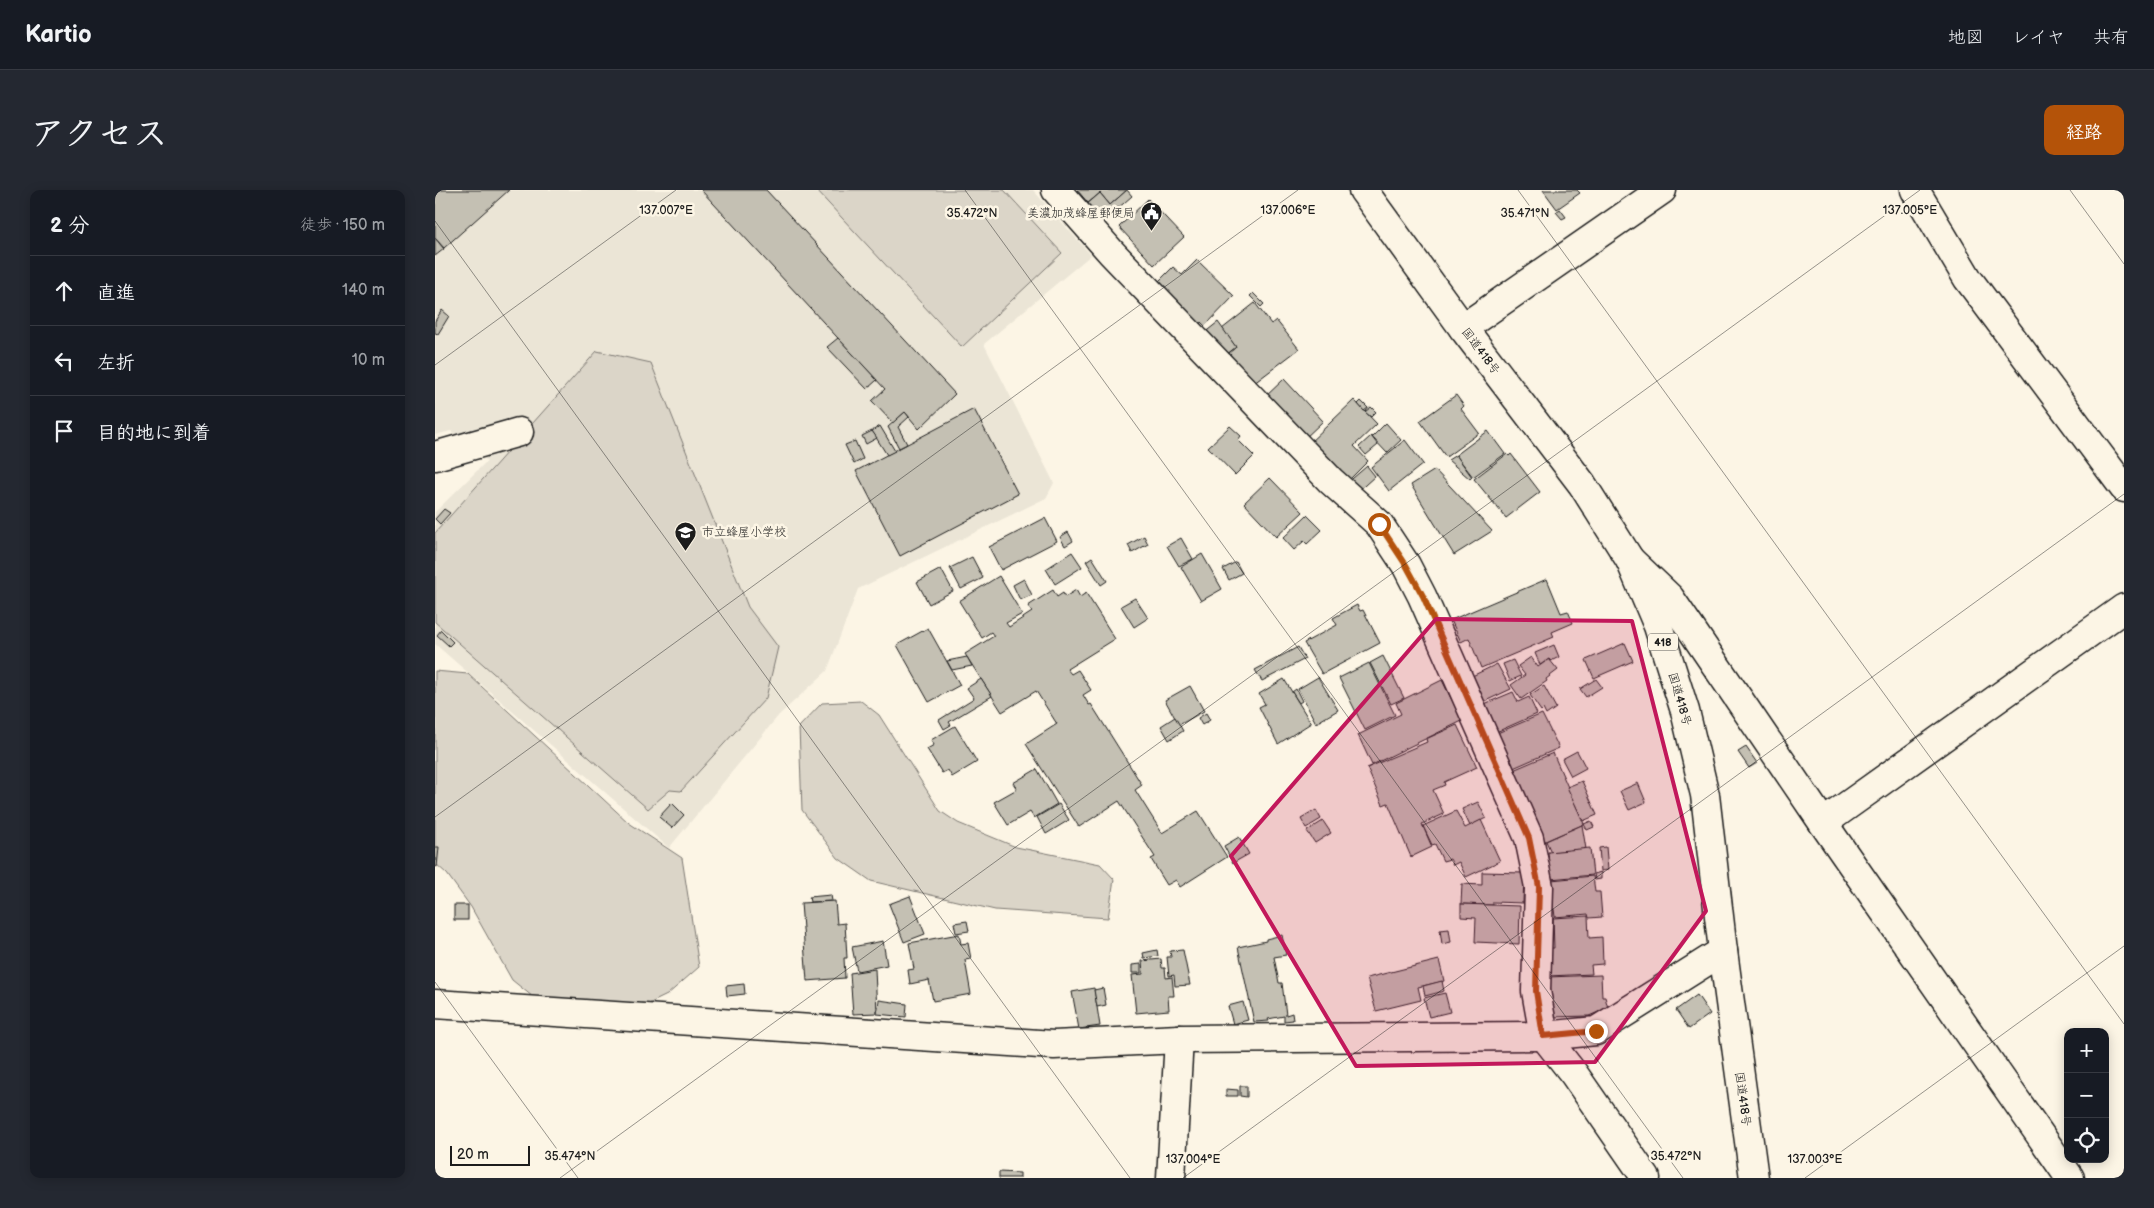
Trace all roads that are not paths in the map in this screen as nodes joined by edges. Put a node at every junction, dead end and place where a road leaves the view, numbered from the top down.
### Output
1 (1056, 190) edge
2 (1363, 190) edge
3 (1662, 190) edge
4 (1915, 190) edge
5 (1463, 328) junction
6 (519, 432) dead end
7 (435, 456) edge
8 (2124, 488) edge
9 (1629, 560) junction
10 (2124, 608) edge
11 (1823, 823) junction
12 (1723, 951) junction
13 (435, 1004) edge
14 (1543, 1036) junction
15 (1179, 1039) junction
16 (1171, 1178) edge
17 (1646, 1178) edge
18 (1755, 1178) edge
19 (2070, 1178) edge

1 - 14 main road
2 - 5 main road, 国道418号 / 418
3 - 5 main road
4 - 8 main road
5 - 9 main road, 国道418号 / 418
6 - 7 main road
9 - 11 main road
9 - 12 main road, 国道418号 / 418
10 - 11 main road
11 - 19 main road
12 - 14 main road
12 - 18 main road, 国道418号 / 418
13 - 15 main road
14 - 15 main road
14 - 17 main road
15 - 16 main road

